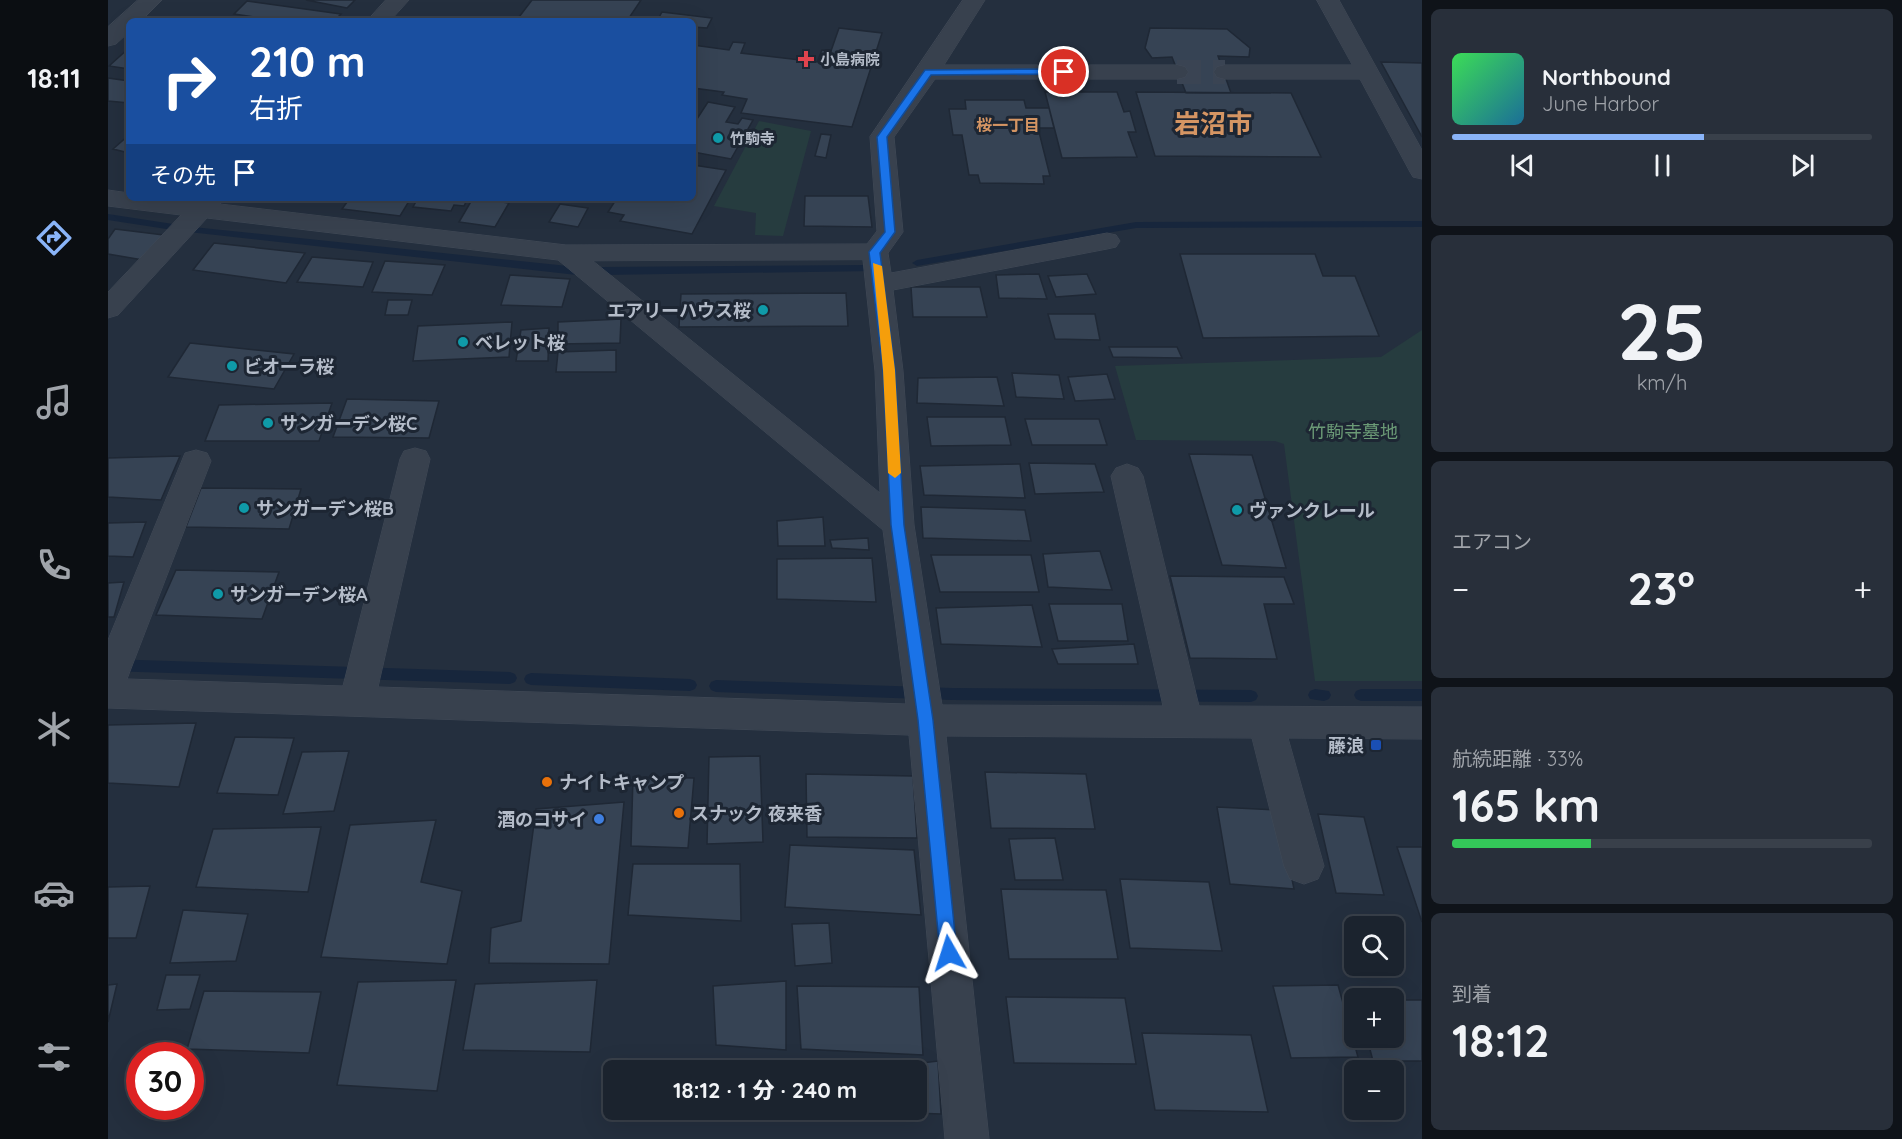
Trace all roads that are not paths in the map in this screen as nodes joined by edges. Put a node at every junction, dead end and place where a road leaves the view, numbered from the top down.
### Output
1 (151, 0) edge
2 (398, 0) edge
3 (974, 0) edge
4 (1328, 0) edge
5 (131, 18) edge
6 (381, 18) edge
7 (126, 23) edge
8 (108, 39) edge
9 (928, 72) junction
10 (1177, 72) tunnel mouth
11 (1225, 72) tunnel mouth
12 (1367, 72) junction
13 (1422, 172) edge
14 (108, 198) edge
15 (126, 199) edge
16 (157, 201) edge
17 (206, 204) edge
18 (1107, 241) dead end
19 (875, 252) junction
20 (566, 253) junction
21 (120, 281) edge
22 (879, 284) junction
23 (108, 309) edge
24 (415, 459) dead end
25 (196, 461) dead end
26 (1128, 476) dead end
27 (898, 525) junction
28 (112, 675) edge
29 (361, 682) junction
30 (923, 702) junction
31 (1181, 703) junction
32 (1266, 723) junction
33 (1422, 723) edge
34 (1304, 866) dead end
35 (967, 1139) edge

1 - 5 street
2 - 6 street
3 - 9 street
4 - 12 street
7 - 8 street
9 - 10 street
9 - 19 street
11 - 12 street
12 - 13 street
14 - 15 street
16 - 17 street
17 - 20 street
17 - 21 street
18 - 22 street
19 - 20 street
19 - 22 street
20 - 27 street
21 - 23 street
22 - 27 street
24 - 29 street
25 - 28 street
26 - 31 street
27 - 30 street
28 - 29 street
29 - 30 street
30 - 31 street
30 - 35 street
31 - 32 street
32 - 33 street
32 - 34 street

